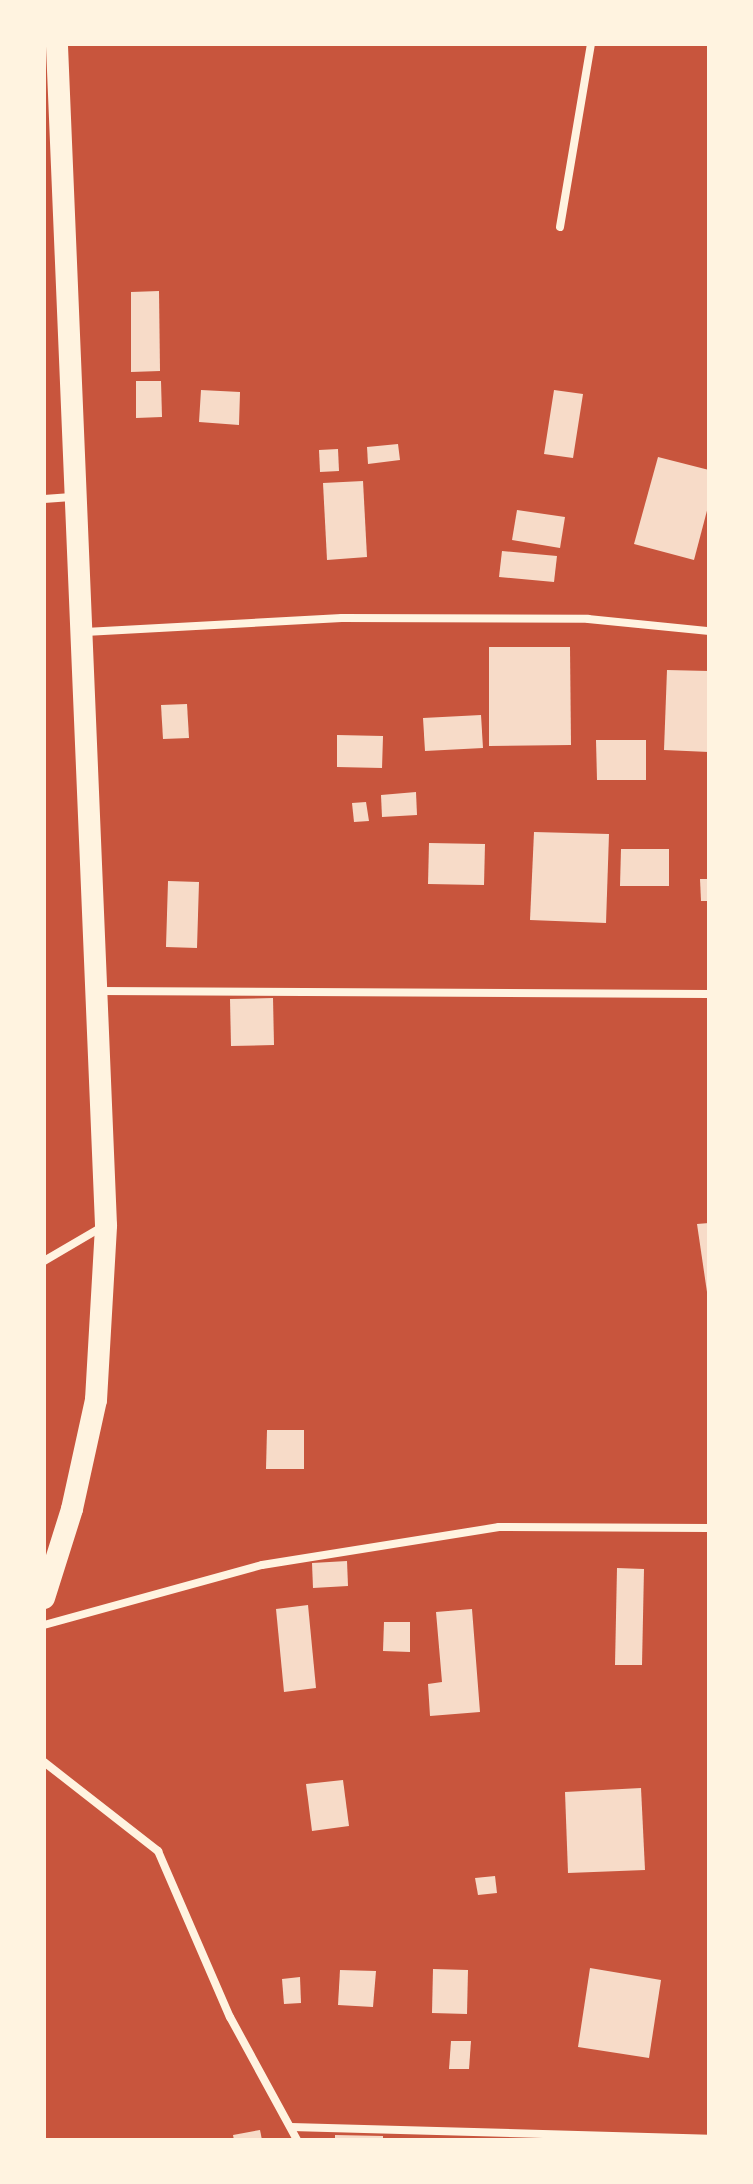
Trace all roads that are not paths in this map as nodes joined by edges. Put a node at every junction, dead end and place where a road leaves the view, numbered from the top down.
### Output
1 (57, 44) edge
2 (591, 44) edge
3 (560, 227) dead end
4 (79, 496) junction
5 (44, 499) edge
6 (709, 631) edge
7 (85, 632) junction
8 (100, 991) junction
9 (709, 994) edge
10 (106, 1225) junction
11 (44, 1261) edge
12 (709, 1528) edge
13 (44, 1598) edge
14 (44, 1625) edge
15 (44, 1762) edge
16 (291, 2127) junction
17 (709, 2139) edge
18 (297, 2140) edge

1 - 4 highway
2 - 3 street
4 - 5 street
4 - 7 highway
6 - 7 street
7 - 8 highway
8 - 9 street
8 - 10 highway
10 - 11 street
10 - 13 highway
12 - 14 street
15 - 16 street
16 - 17 street
16 - 18 street

